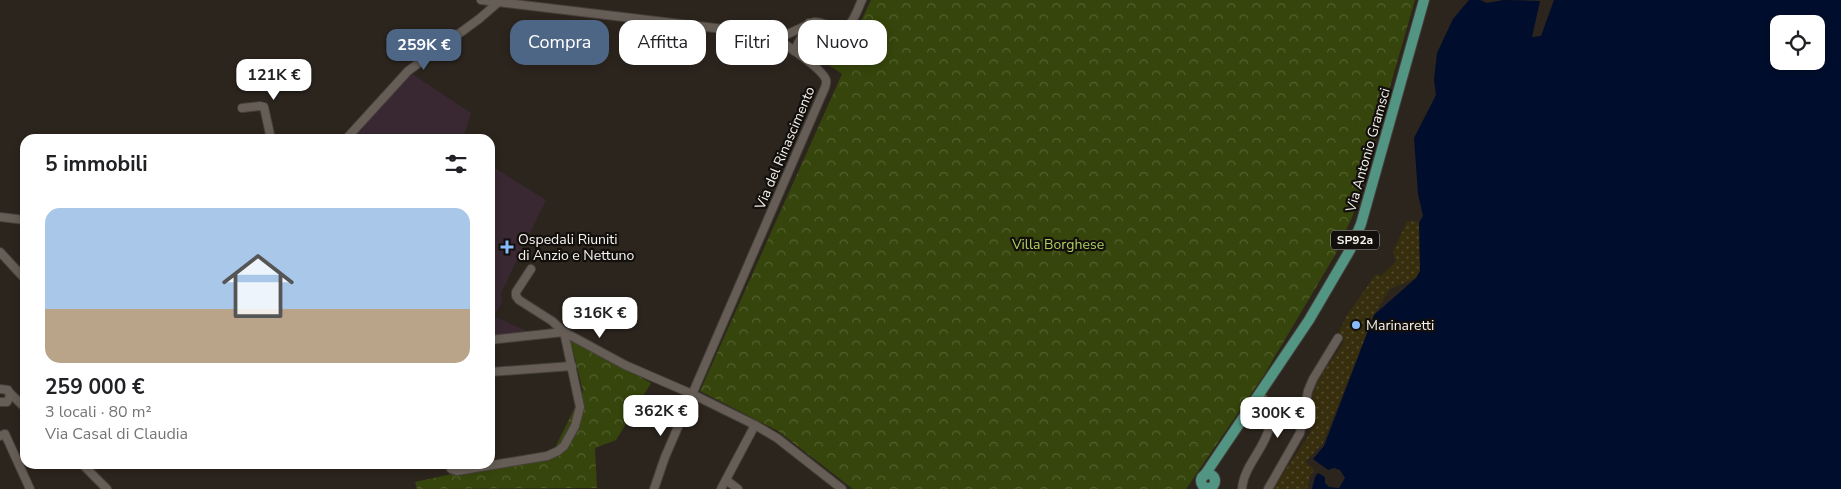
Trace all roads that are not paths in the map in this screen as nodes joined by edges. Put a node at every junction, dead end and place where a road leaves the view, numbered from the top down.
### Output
1 (481, 0) edge
2 (862, 0) edge
3 (1424, 0) edge
4 (500, 1) edge
5 (852, 20) edge
6 (716, 28) edge
7 (798, 44) edge
8 (788, 47) edge
9 (794, 51) junction
10 (242, 108) dead end
11 (270, 134) edge
12 (351, 134) edge
13 (0, 217) edge
14 (20, 219) edge
15 (1, 256) edge
16 (531, 269) dead end
17 (20, 274) edge
18 (564, 332) junction
19 (1338, 338) dead end
20 (495, 339) edge
21 (572, 366) junction
22 (495, 372) edge
23 (4, 388) edge
24 (692, 394) junction
25 (1260, 394) junction
26 (2, 402) edge
27 (20, 403) edge
28 (20, 406) edge
29 (755, 425) junction
30 (2, 435) edge
31 (495, 463) edge
32 (87, 469) edge
33 (726, 480) junction
34 (1207, 485) edge
35 (30, 489) edge
36 (107, 489) edge
37 (654, 489) edge
38 (721, 489) edge
39 (738, 489) edge
40 (842, 489) edge
41 (1242, 489) edge
42 (1268, 489) edge

1 - 4 street, Via del Rinascimento
2 - 5 street
3 - 25 main road, Via Antonio Gramsci / SP92a
4 - 6 street, Via del Rinascimento
4 - 12 street
7 - 9 street
8 - 9 street, Via del Rinascimento
9 - 24 street, Via del Rinascimento
10 - 11 street
13 - 14 street
15 - 17 street
16 - 18 street
18 - 20 street
18 - 21 street
18 - 24 street
19 - 42 street
21 - 22 street
21 - 31 street
23 - 26 street
23 - 27 street
24 - 29 street
24 - 37 street, Via del Rinascimento
25 - 34 main road, Via Antonio Gramsci / SP92a
25 - 41 street
26 - 28 street
29 - 33 street
29 - 40 street
30 - 35 street
32 - 36 street
33 - 38 street
33 - 39 street

